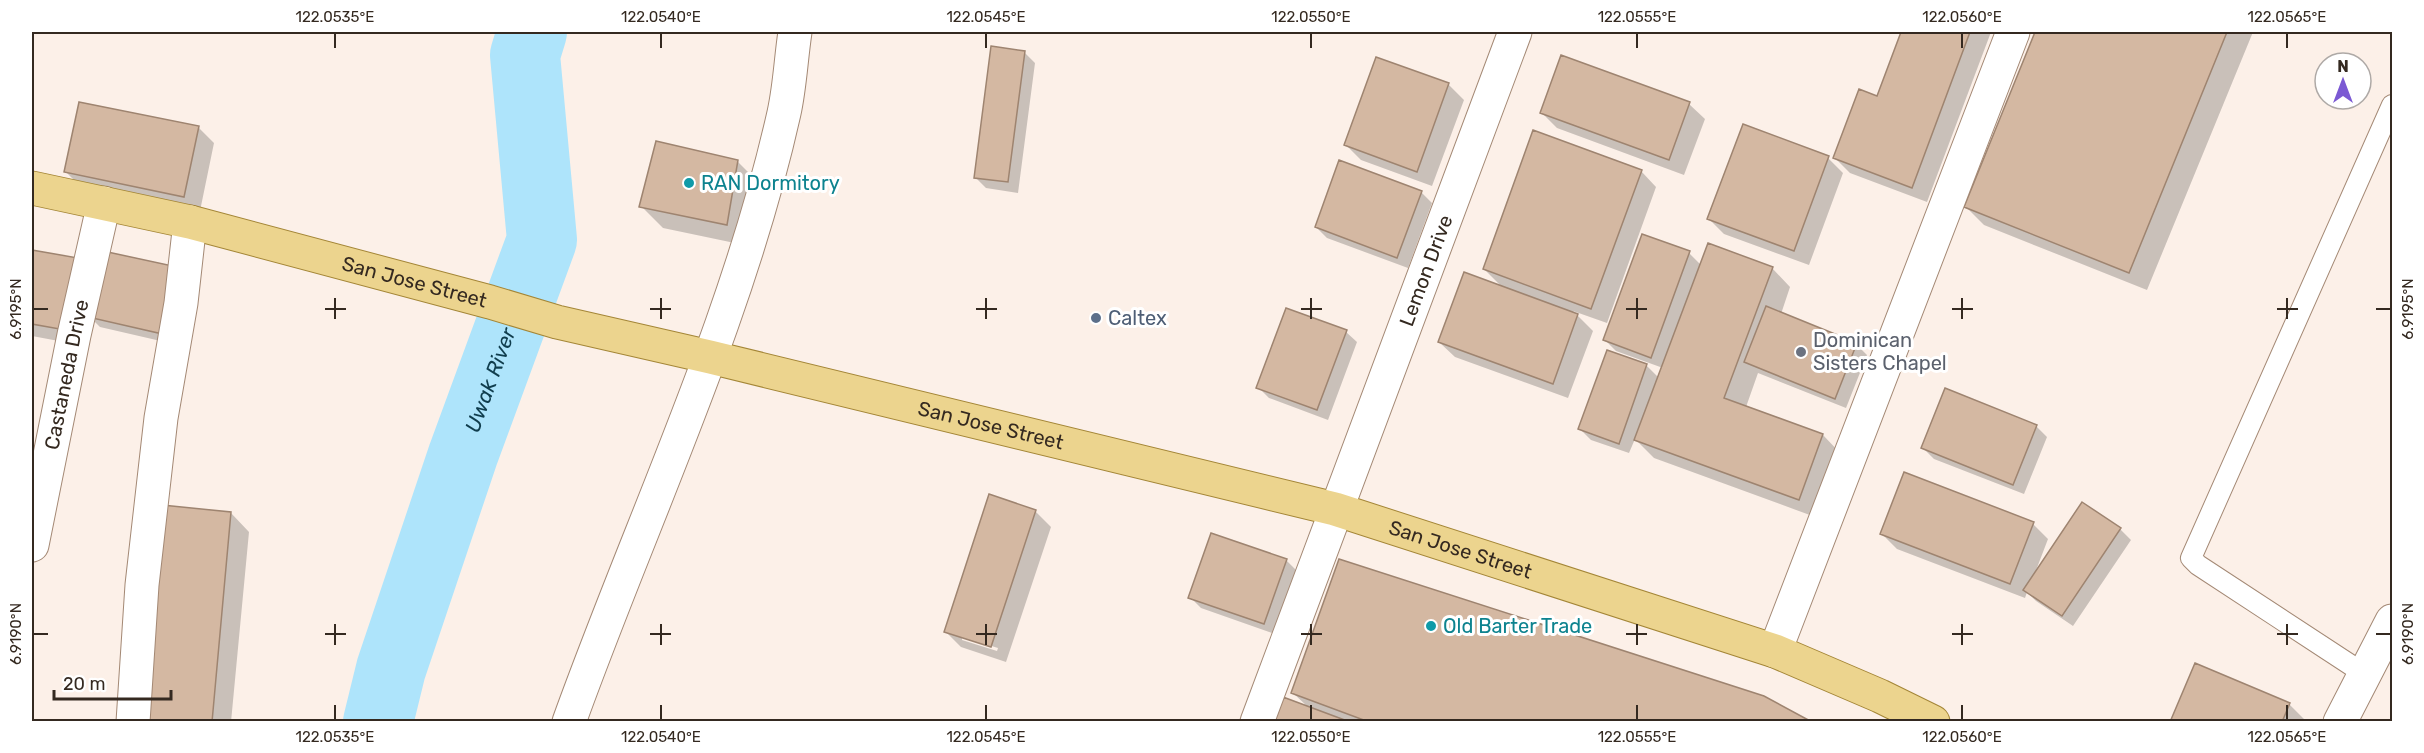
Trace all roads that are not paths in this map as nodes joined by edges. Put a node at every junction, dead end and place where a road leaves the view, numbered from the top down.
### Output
1 (795, 32) edge
2 (1515, 32) edge
3 (2013, 32) edge
4 (2392, 105) edge
5 (32, 188) edge
6 (104, 203) junction
7 (190, 222) junction
8 (710, 357) junction
9 (1335, 509) junction
10 (32, 545) edge
11 (2392, 621) edge
12 (1775, 651) junction
13 (2366, 675) junction
14 (133, 722) edge
15 (569, 722) edge
16 (1257, 722) edge
17 (1933, 722) edge
18 (2340, 722) edge

1 - 8 street
2 - 9 street, Lemon Drive
3 - 12 street
4 - 13 lane
5 - 6 main road, San Jose Street
6 - 7 main road, San Jose Street
6 - 10 street, Castaneda Drive
7 - 8 main road, San Jose Street
7 - 14 street
8 - 9 main road, San Jose Street
8 - 15 street
9 - 12 main road, San Jose Street
9 - 16 street, Lemon Drive
11 - 13 street
12 - 17 main road, San Jose Street
13 - 18 street

